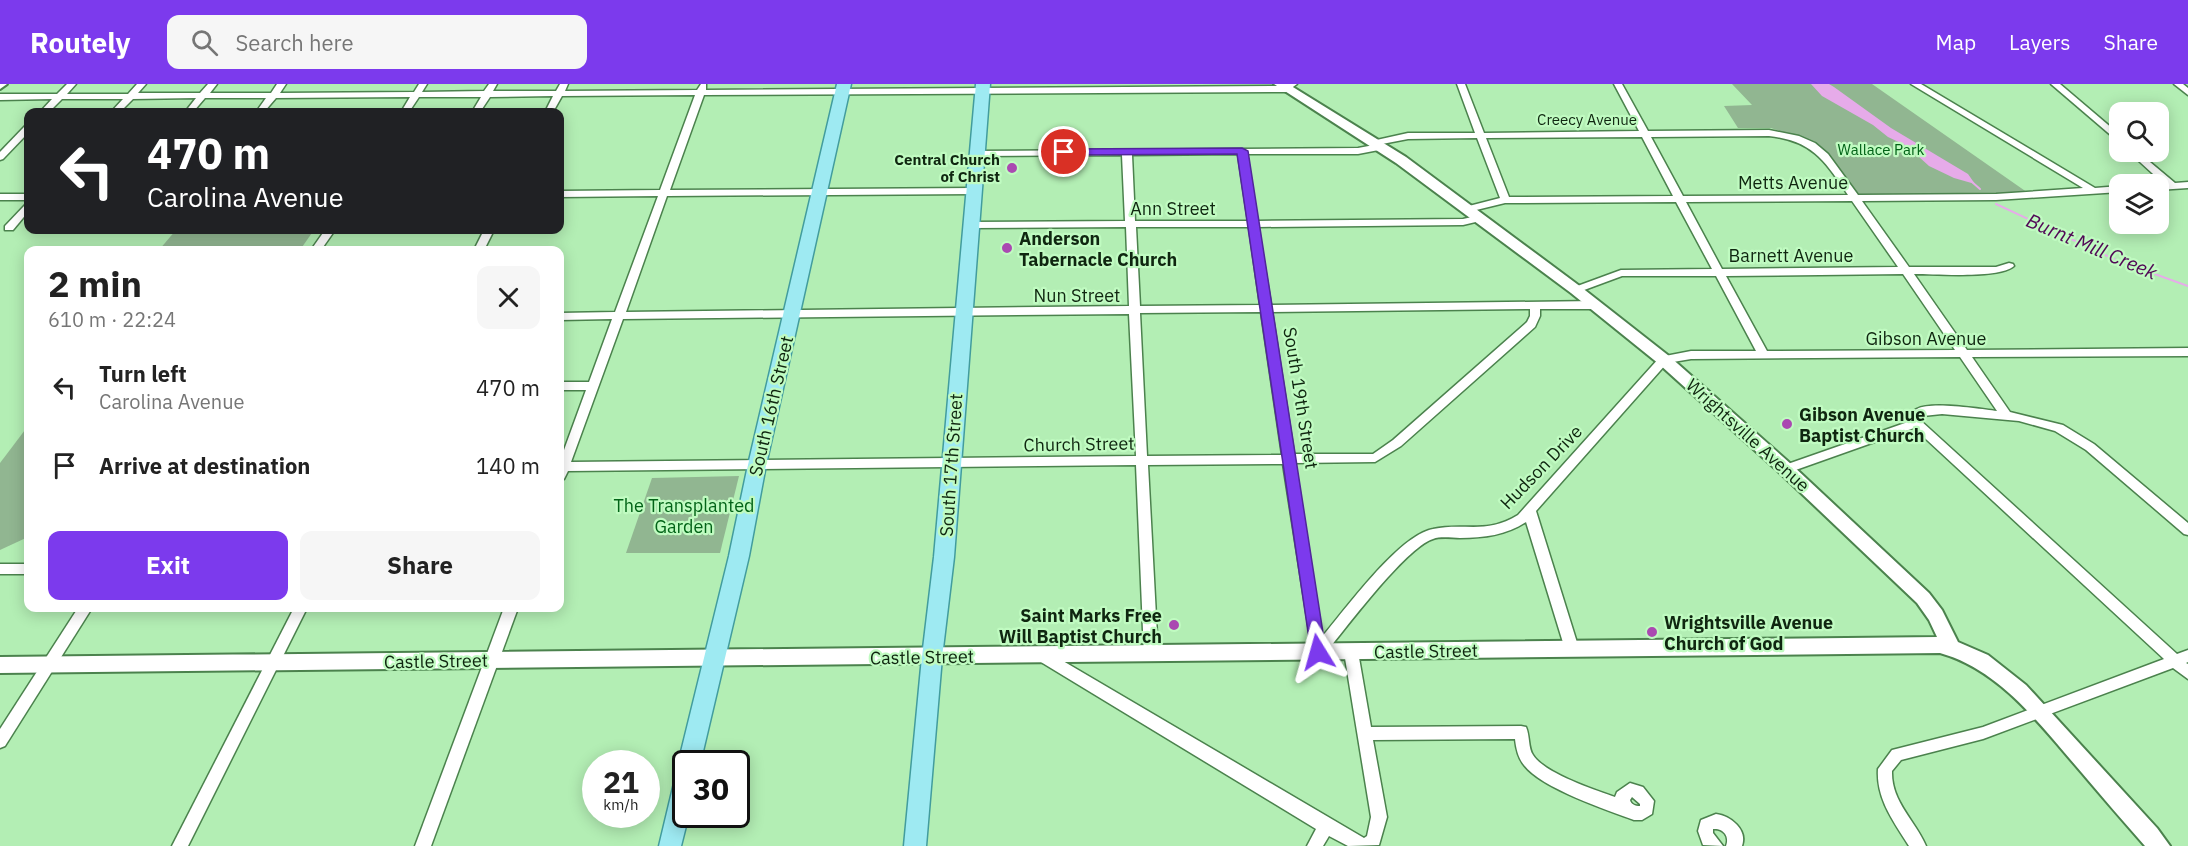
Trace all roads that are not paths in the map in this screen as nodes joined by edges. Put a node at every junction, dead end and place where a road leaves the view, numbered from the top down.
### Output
1 (72, 84) edge
2 (142, 84) edge
3 (213, 84) edge
4 (282, 84) edge
5 (423, 84) edge
6 (493, 84) edge
7 (1461, 84) edge
8 (1618, 84) edge
9 (1915, 84) edge
10 (2055, 84) edge
11 (2178, 84) edge
12 (1287, 86) edge
13 (983, 87) edge
14 (702, 88) edge
15 (843, 88) edge
16 (561, 89) edge
17 (2188, 92) edge
18 (416, 94) junction
19 (487, 94) junction
20 (204, 95) junction
21 (273, 95) junction
22 (60, 96) junction
23 (131, 96) junction
24 (0, 97) edge
25 (48, 108) edge
26 (120, 108) edge
27 (193, 108) edge
28 (263, 108) edge
29 (407, 108) edge
30 (478, 108) edge
31 (551, 108) edge
32 (2109, 131) edge
33 (24, 132) edge
34 (1645, 134) junction
35 (1480, 135) junction
36 (1378, 145) junction
37 (1242, 151) junction
38 (1127, 152) junction
39 (977, 153) junction
40 (0, 157) edge
41 (2145, 162) edge
42 (2188, 185) edge
43 (2169, 186) edge
44 (2173, 186) junction
45 (2109, 190) edge
46 (974, 191) junction
47 (2095, 191) junction
48 (820, 192) junction
49 (662, 193) junction
50 (564, 194) edge
51 (0, 197) edge
52 (24, 197) edge
53 (1856, 198) junction
54 (1680, 199) junction
55 (1505, 200) junction
56 (1468, 209) junction
57 (24, 211) edge
58 (1481, 218) junction
59 (1254, 224) junction
60 (971, 225) junction
61 (1130, 225) junction
62 (9, 228) dead end
63 (2009, 266) dead end
64 (1906, 271) junction
65 (1719, 272) junction
66 (1576, 290) junction
67 (1595, 305) junction
68 (1535, 307) junction
69 (1267, 310) junction
70 (1134, 311) junction
71 (963, 312) junction
72 (792, 314) junction
73 (564, 316) edge
74 (618, 316) junction
75 (2188, 352) edge
76 (1964, 354) junction
77 (1764, 356) junction
78 (1664, 360) junction
79 (564, 386) edge
80 (592, 386) junction
81 (2007, 416) junction
82 (1913, 421) junction
83 (1290, 460) junction
84 (1142, 461) junction
85 (564, 462) edge
86 (950, 463) junction
87 (757, 465) junction
88 (1786, 469) junction
89 (564, 470) edge
90 (1529, 510) junction
91 (2188, 530) edge
92 (0, 569) edge
93 (24, 569) edge
94 (82, 612) edge
95 (298, 612) edge
96 (509, 612) edge
97 (1951, 647) junction
98 (1572, 649) junction
99 (1318, 652) junction
100 (1351, 652) junction
101 (1151, 654) junction
102 (1041, 655) junction
103 (932, 657) junction
104 (713, 658) junction
105 (2181, 659) edge
106 (491, 660) junction
107 (273, 662) junction
108 (48, 664) junction
109 (0, 665) edge
110 (2188, 674) edge
111 (2040, 712) junction
112 (1365, 734) junction
113 (0, 741) edge
114 (692, 750) edge
115 (1626, 808) dead end
116 (1326, 826) junction
117 (674, 828) edge
118 (180, 846) edge
119 (423, 846) edge
120 (670, 846) edge
121 (915, 846) edge
122 (1315, 846) edge
123 (1365, 846) edge
124 (1715, 846) edge
125 (1735, 846) edge
126 (1918, 846) edge
127 (2159, 846) edge

1 - 22 street
2 - 23 street
3 - 20 street
4 - 21 street
5 - 18 street
6 - 19 street
7 - 35 street
8 - 34 street
9 - 47 street
10 - 32 street
11 - 17 street
12 - 13 street
12 - 36 street, Wrightsville Avenue
13 - 15 street
13 - 39 main road, South 17th Street
14 - 15 street
14 - 16 street
14 - 49 street
15 - 48 main road, South 16th Street
16 - 19 street
16 - 31 street
18 - 19 street
18 - 21 street
18 - 29 street
19 - 30 street
20 - 21 street
20 - 23 street
20 - 27 street
21 - 28 street
22 - 23 street
22 - 24 street
22 - 25 street
23 - 26 street
33 - 40 street
34 - 35 street, Creecy Avenue
34 - 53 street, Creecy Avenue
34 - 54 street
35 - 36 street, Creecy Avenue
35 - 55 street
36 - 37 street, Creecy Avenue
36 - 56 street, Wrightsville Avenue
37 - 38 street, Creecy Avenue
37 - 59 street, South 19th Street
38 - 39 street, Creecy Avenue
38 - 61 street
39 - 46 main road, South 17th Street
41 - 44 street
42 - 44 street
43 - 44 street
45 - 47 street, Metts Avenue
46 - 48 street
46 - 60 main road, South 17th Street
47 - 53 street, Metts Avenue
48 - 49 street
48 - 72 main road, South 16th Street
49 - 50 street
49 - 74 street
51 - 52 street
53 - 54 street, Metts Avenue
53 - 64 street
54 - 55 street, Metts Avenue
54 - 65 street
55 - 56 street, Metts Avenue
56 - 58 street, Wrightsville Avenue
57 - 62 street
58 - 59 street, Ann Street
58 - 66 street, Wrightsville Avenue
59 - 61 street, Ann Street
59 - 69 street, South 19th Street
60 - 61 street, Ann Street
60 - 71 main road, South 17th Street
61 - 70 street
63 - 64 street, Barnett Avenue
64 - 65 street, Barnett Avenue
64 - 76 street
65 - 66 street, Barnett Avenue
65 - 77 street
66 - 67 street, Wrightsville Avenue
67 - 68 street, Nun Street
67 - 78 street, Wrightsville Avenue
68 - 69 street, Nun Street
68 - 83 street, Church Street
69 - 70 street, Nun Street
69 - 83 street, South 19th Street
70 - 71 street, Nun Street
70 - 84 street
71 - 72 street, Nun Street
71 - 86 main road, South 17th Street
72 - 74 street, Nun Street
72 - 87 main road, South 16th Street
73 - 74 street, Nun Street
74 - 80 street
75 - 76 street, Gibson Avenue
76 - 77 street, Gibson Avenue
76 - 81 street
77 - 78 street, Gibson Avenue
78 - 88 street, Wrightsville Avenue
78 - 90 street, Hudson Drive
79 - 80 street
80 - 85 street
81 - 82 street
81 - 91 street
82 - 88 street
82 - 105 street
83 - 84 street, Church Street
83 - 99 street, South 19th Street
84 - 86 street, Church Street
84 - 101 street
86 - 87 street, Church Street
86 - 103 main road, South 17th Street
87 - 89 street, Church Street
87 - 104 main road, South 16th Street
88 - 97 street, Wrightsville Avenue
90 - 98 street
90 - 99 street, Hudson Drive
92 - 93 street
94 - 108 street
95 - 107 street
96 - 106 street
97 - 98 street, Castle Street
97 - 111 street
98 - 100 street, Castle Street
99 - 100 street, Castle Street
99 - 101 street, Castle Street
100 - 112 street
101 - 102 street, Castle Street
102 - 103 street, Castle Street
102 - 116 street
103 - 104 street, Castle Street
103 - 121 main road, South 17th Street
104 - 106 street, Castle Street
104 - 114 main road, South 16th Street
105 - 110 street
105 - 111 street
106 - 107 street, Castle Street
106 - 119 street
107 - 108 street, Castle Street
107 - 118 street
108 - 109 street, Castle Street
108 - 113 street
111 - 126 street
111 - 127 street
112 - 115 street
112 - 123 street
116 - 122 street
116 - 123 street
117 - 120 main road
124 - 125 street

